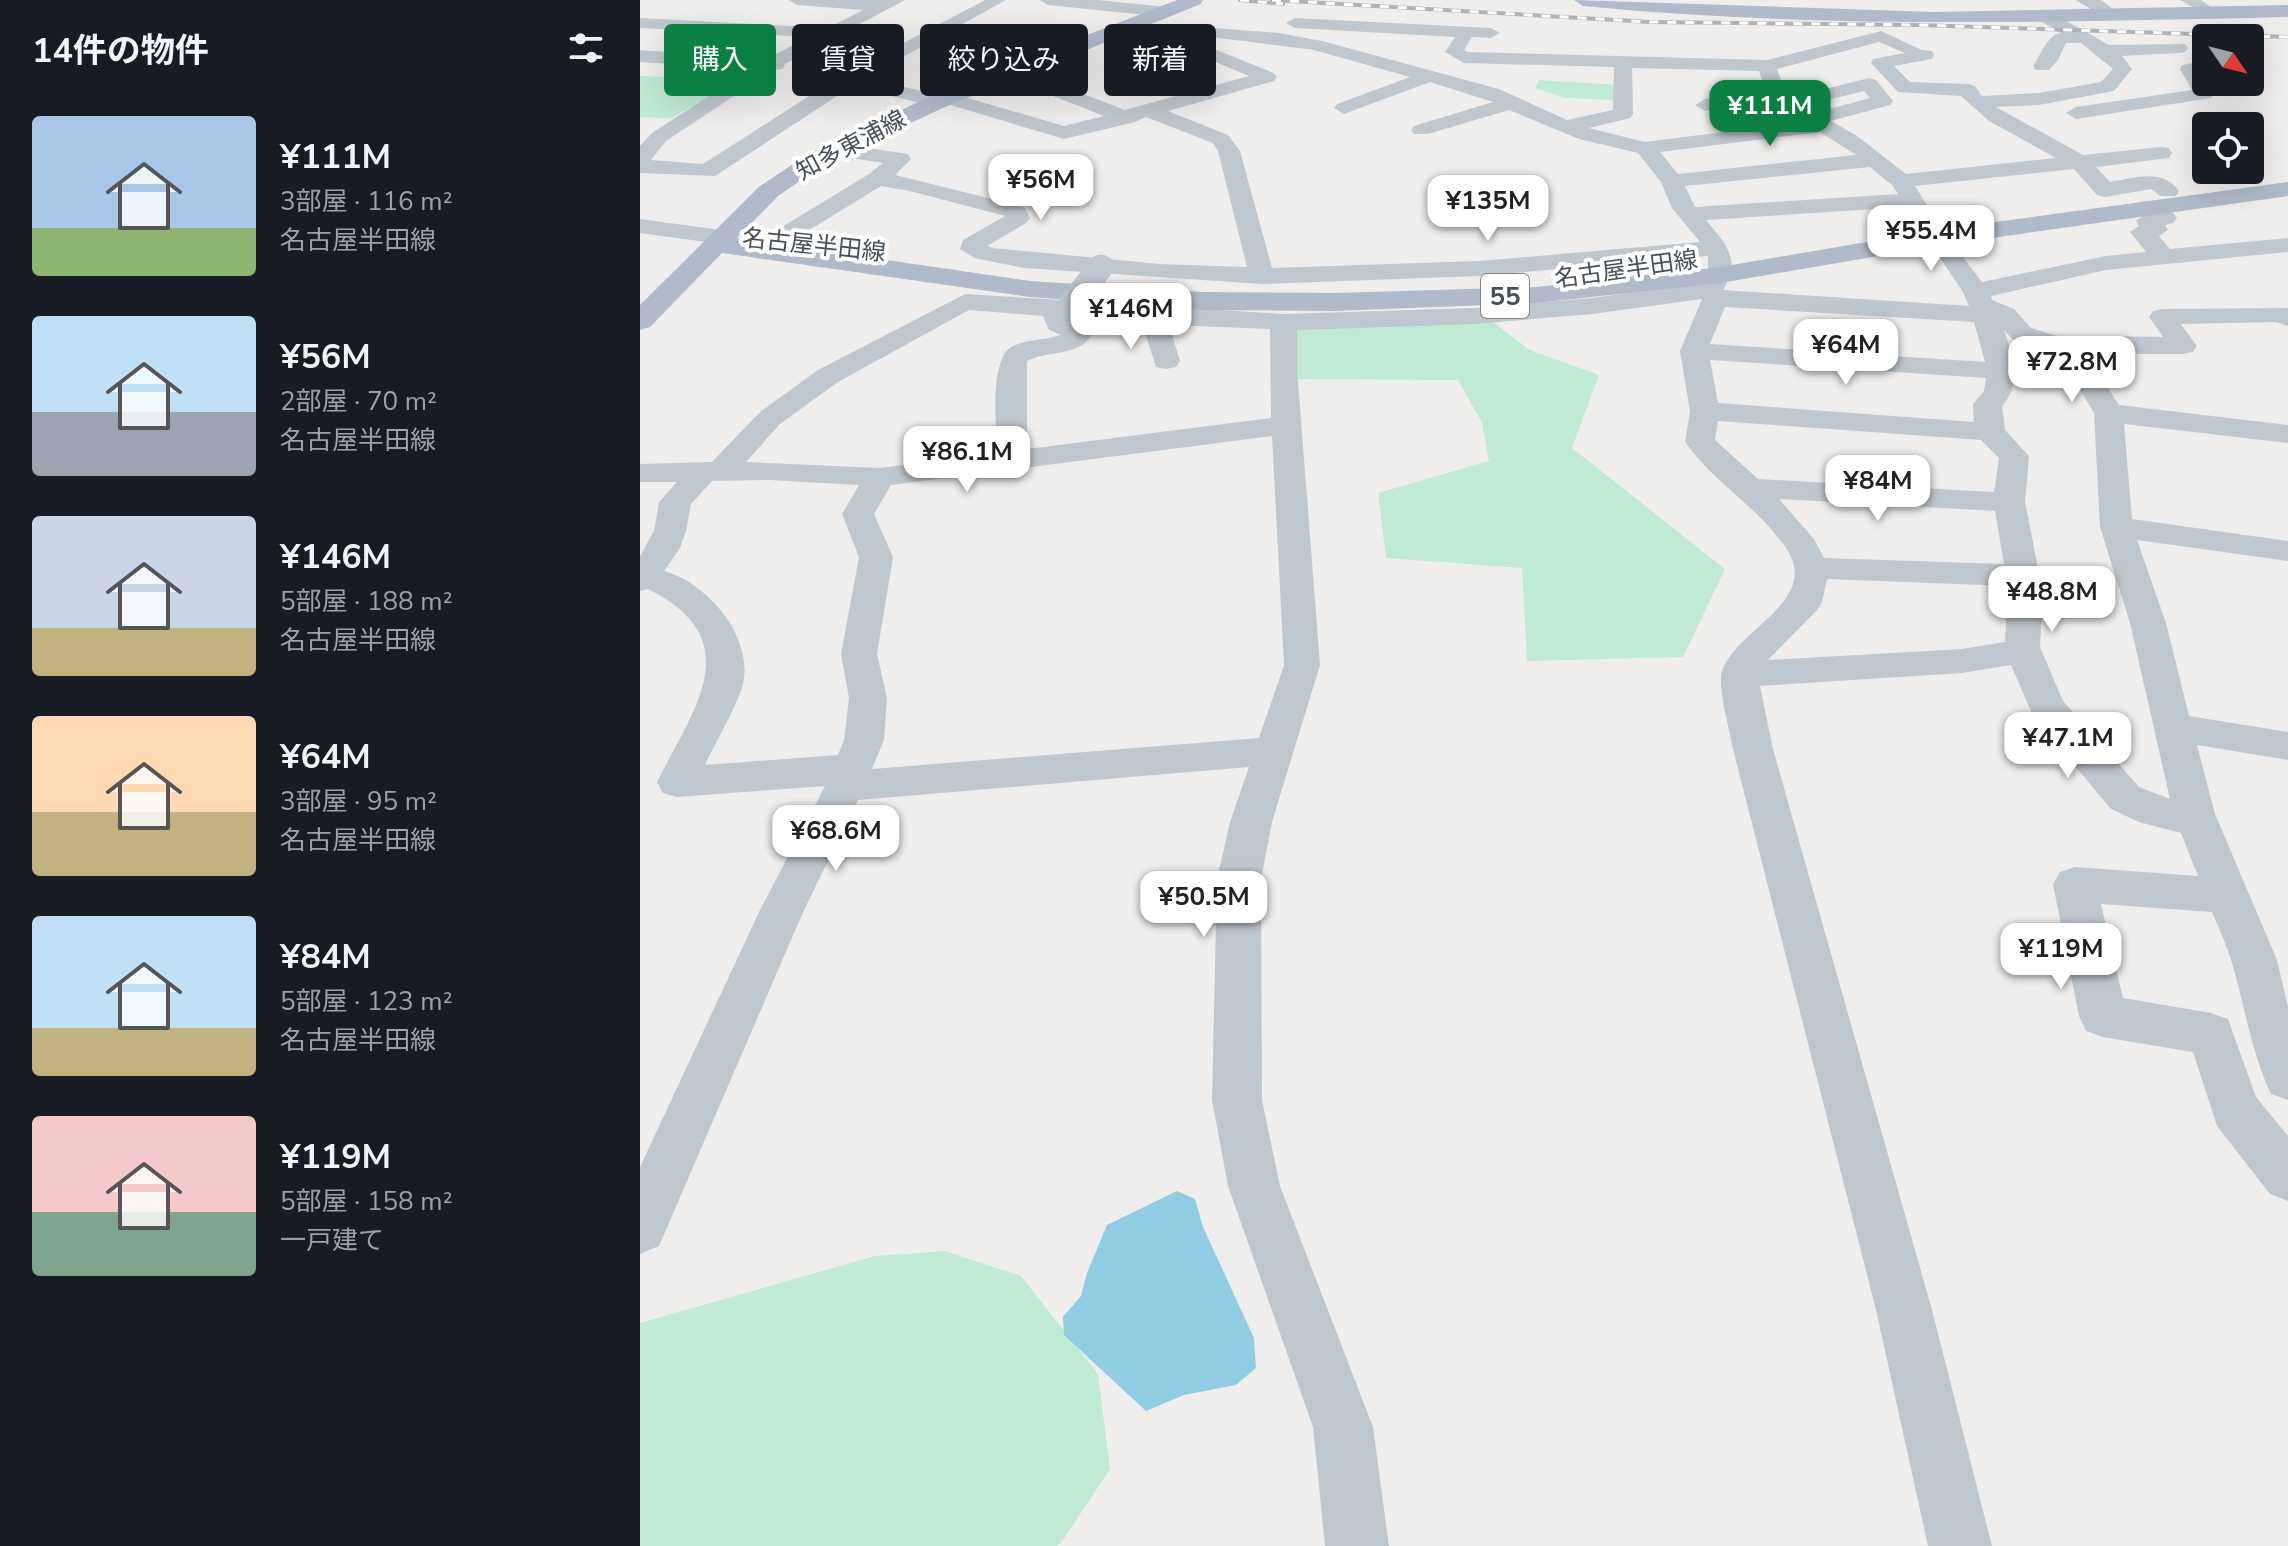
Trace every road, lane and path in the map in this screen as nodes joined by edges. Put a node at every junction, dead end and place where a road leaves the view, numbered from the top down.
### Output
1 (797, 0) edge
2 (998, 0) edge
3 (1048, 0) edge
4 (1194, 0) edge
5 (1583, 0) edge
6 (2084, 0) edge
7 (2189, 0) edge
8 (891, 3) edge
9 (2288, 11) edge
10 (732, 13) dead end
11 (2210, 13) junction
12 (2111, 14) junction
13 (2043, 15) junction
14 (640, 23) edge
15 (1168, 23) junction
16 (664, 24) edge
17 (711, 24) edge
18 (848, 24) edge
19 (1172, 24) edge
20 (1216, 24) edge
21 (1216, 32) edge
22 (1467, 32) junction
23 (1513, 34) dead end
24 (2085, 38) junction
25 (1088, 44) edge
26 (1703, 45) dead end
27 (904, 50) edge
28 (2104, 51) junction
29 (1351, 55) junction
30 (640, 56) edge
31 (664, 57) edge
32 (1623, 63) junction
33 (1309, 66) dead end
34 (1720, 66) junction
35 (1767, 66) junction
36 (2042, 66) dead end
37 (2190, 69) edge
38 (2122, 70) junction
39 (2144, 73) dead end
40 (1429, 76) junction
41 (904, 92) edge
42 (721, 96) edge
43 (823, 96) edge
44 (953, 96) edge
45 (1076, 96) edge
46 (943, 100) junction
47 (1785, 100) junction
48 (1980, 102) junction
49 (1510, 103) junction
50 (1705, 105) dead end
51 (1344, 108) dead end
52 (1139, 114) junction
53 (1817, 123) junction
54 (2009, 124) junction
55 (1570, 126) junction
56 (1421, 130) dead end
57 (1645, 148) junction
58 (834, 149) junction
59 (2161, 153) dead end
60 (1874, 160) junction
61 (2080, 162) junction
62 (640, 163) edge
63 (800, 170) junction
64 (2288, 178) edge
65 (874, 181) junction
66 (1672, 181) junction
67 (2288, 189) edge
68 (1907, 191) junction
69 (2158, 199) junction
70 (1689, 214) junction
71 (640, 226) edge
72 (1932, 232) junction
73 (721, 237) junction
74 (780, 238) junction
75 (2276, 246) edge
76 (2164, 258) junction
77 (2288, 266) edge
78 (1101, 267) junction
79 (1717, 274) junction
80 (1262, 276) junction
81 (1981, 304) junction
82 (1066, 318) junction
83 (2288, 318) edge
84 (1157, 319) junction
85 (640, 321) edge
86 (1284, 322) junction
87 (2069, 348) junction
88 (1694, 351) junction
89 (1166, 361) dead end
90 (2001, 371) junction
91 (1705, 411) junction
92 (2109, 413) junction
93 (1287, 425) junction
94 (1990, 432) junction
95 (2288, 434) edge
96 (1012, 461) junction
97 (713, 470) junction
98 (640, 473) edge
99 (880, 477) junction
100 (1749, 488) junction
101 (2009, 502) junction
102 (2116, 527) junction
103 (2288, 551) edge
104 (1812, 568) junction
105 (2023, 576) junction
106 (642, 578) edge
107 (2022, 646) junction
108 (1739, 675) junction
109 (2173, 727) junction
110 (2288, 746) edge
111 (1274, 751) junction
112 (848, 778) junction
113 (2196, 821) junction
114 (2228, 896) junction
115 (2271, 963) edge
116 (2288, 1078) edge
117 (2288, 1176) edge
118 (640, 1227) edge
119 (1357, 1546) edge
120 (1960, 1546) edge

1 - 8 street
2 - 27 street
3 - 15 street
4 - 15 main road, 知多東浦線
5 - 13 main road
6 - 12 street
7 - 11 street
8 - 18 street
9 - 11 main road
10 - 17 street
11 - 12 main road
12 - 13 main road
13 - 24 street
14 - 16 street
15 - 19 street
15 - 25 main road, 知多東浦線
15 - 52 street
20 - 22 street
21 - 29 street
22 - 23 street
22 - 32 street
24 - 28 street
24 - 36 street
26 - 34 street
28 - 37 street
28 - 38 street
29 - 33 street
29 - 40 street
30 - 31 street
32 - 34 street
32 - 55 street
34 - 35 street
35 - 47 street
35 - 48 street
37 - 54 street
38 - 39 street
38 - 48 street
40 - 49 street
40 - 51 street
41 - 46 street
42 - 62 street
43 - 62 street
44 - 46 main road, 知多東浦線
45 - 52 street
46 - 52 street
46 - 58 main road, 知多東浦線
47 - 50 street
47 - 53 street
47 - 53 street
48 - 54 street
49 - 55 street
49 - 56 street
52 - 80 street
53 - 57 street
53 - 60 street
54 - 61 street
55 - 57 street
57 - 66 street
58 - 63 main road, 知多東浦線
58 - 65 street
59 - 61 street
60 - 66 street
60 - 68 street
61 - 68 street
61 - 69 street
63 - 65 street
63 - 73 main road, 知多東浦線
64 - 69 main road, 名古屋半田線 / 55
65 - 74 street
65 - 78 street
66 - 70 street
67 - 69 main road, 名古屋半田線 / 55
68 - 70 street
68 - 72 street
69 - 72 main road, 名古屋半田線 / 55
69 - 76 street
70 - 79 street
71 - 73 street
72 - 79 main road, 名古屋半田線 / 55
72 - 81 street
73 - 74 main road, 名古屋半田線 / 55
73 - 79 main road, 名古屋半田線 / 55
73 - 85 main road, 知多東浦線
74 - 79 main road, 名古屋半田線 / 55
75 - 76 street
75 - 77 street
76 - 81 street
78 - 80 street
78 - 82 street, bridge
79 - 80 street
79 - 81 street
79 - 86 street
79 - 88 street
81 - 87 street
81 - 90 street
82 - 84 street
82 - 96 street
82 - 97 street
83 - 87 street
84 - 86 street
84 - 89 street
86 - 93 street
87 - 92 street
88 - 90 street
88 - 91 street
90 - 94 street
91 - 94 street
91 - 100 street
92 - 95 street
92 - 102 street
93 - 96 street
93 - 111 street
94 - 101 street
96 - 99 street
97 - 98 street
97 - 99 street
97 - 106 street
99 - 112 street
100 - 101 street
100 - 104 street
101 - 105 street
102 - 103 street
102 - 109 street
104 - 105 street
104 - 108 street
105 - 107 street
106 - 112 street
107 - 108 street
107 - 113 street
108 - 120 street
109 - 110 street
109 - 113 street
111 - 112 street
111 - 119 street
112 - 118 street
113 - 114 street
114 - 115 street
114 - 117 street
115 - 116 street

